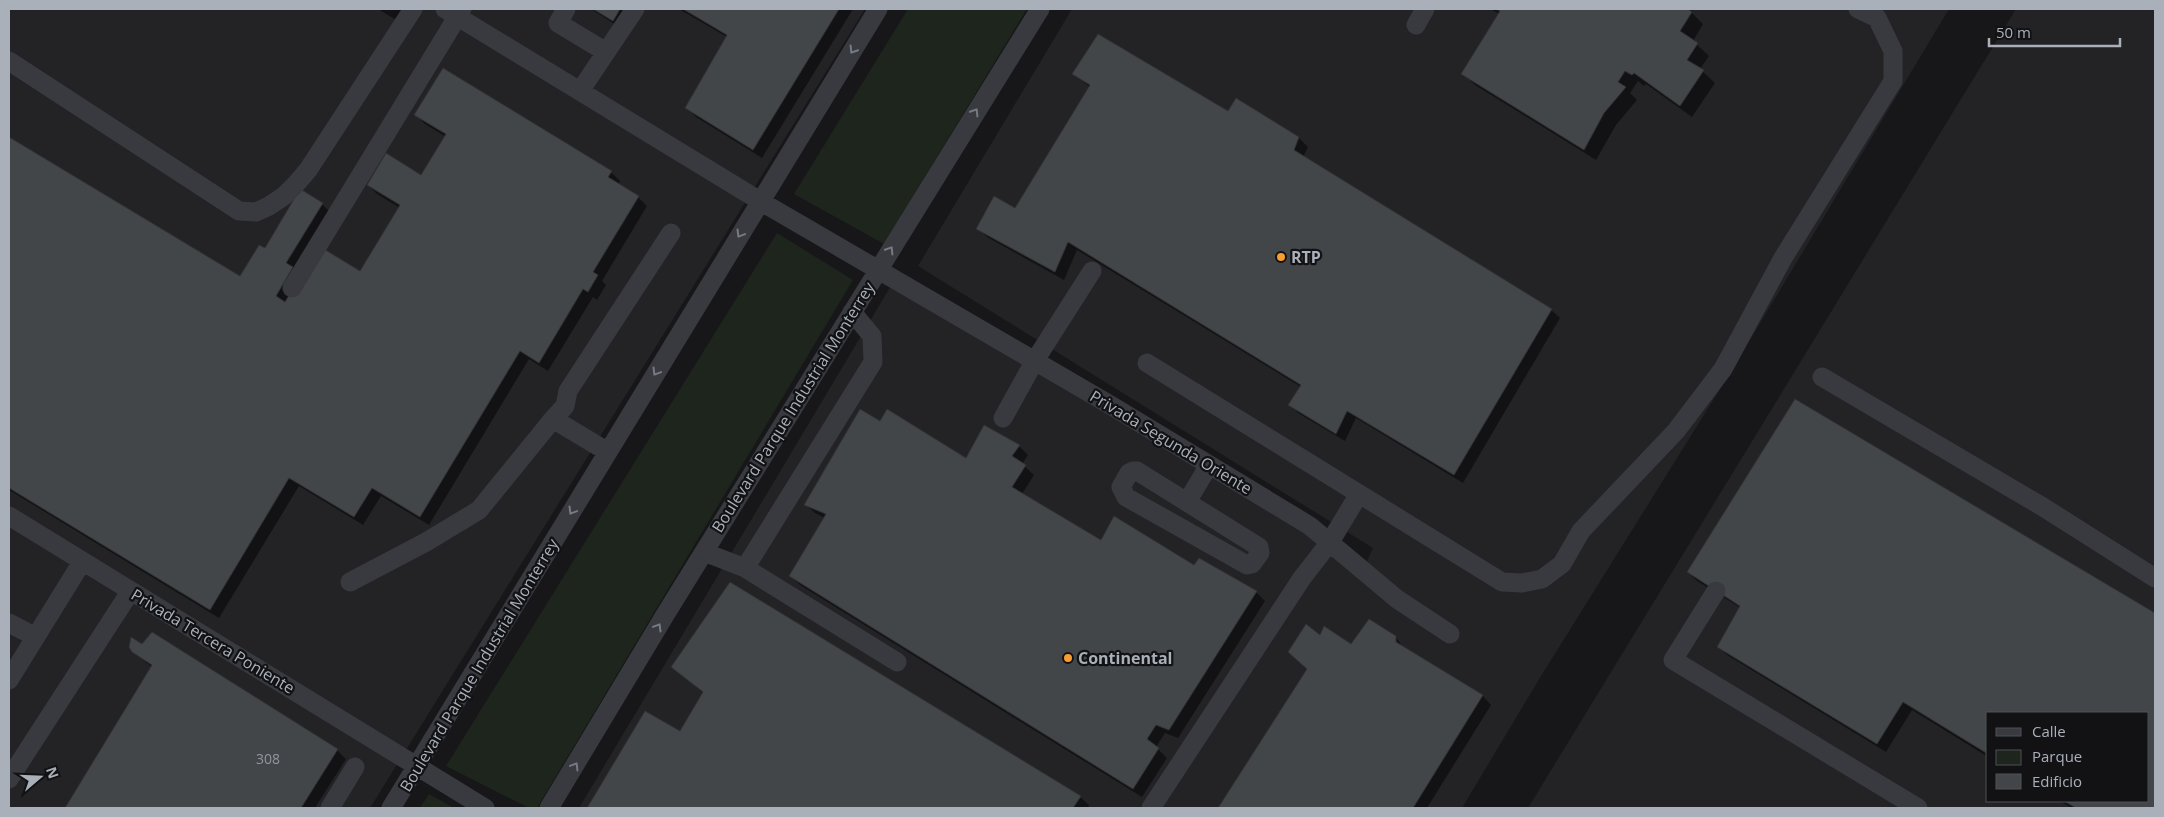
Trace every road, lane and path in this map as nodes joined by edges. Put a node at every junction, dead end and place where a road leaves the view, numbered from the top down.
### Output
1 (413, 9) edge
2 (566, 9) edge
3 (635, 9) edge
4 (878, 9) edge
5 (1040, 9) edge
6 (1858, 9) edge
7 (455, 11) edge
8 (606, 52) junction
9 (9, 60) edge
10 (580, 91) junction
11 (760, 201) junction
12 (671, 234) dead end
13 (878, 270) junction
14 (1092, 271) dead end
15 (292, 288) dead end
16 (852, 312) junction
17 (1034, 362) junction
18 (1146, 364) dead end
19 (1822, 377) dead end
20 (1003, 418) dead end
21 (553, 419) junction
22 (608, 452) junction
23 (1209, 465) junction
24 (1359, 494) junction
25 (1187, 502) junction
26 (9, 516) edge
27 (1330, 542) junction
28 (704, 552) junction
29 (82, 562) junction
30 (745, 568) junction
31 (2155, 578) edge
32 (350, 582) dead end
33 (1716, 591) dead end
34 (130, 592) junction
35 (9, 623) edge
36 (1450, 634) dead end
37 (36, 637) junction
38 (898, 662) dead end
39 (9, 680) edge
40 (418, 765) junction
41 (355, 767) dead end
42 (9, 780) edge
43 (330, 808) edge
44 (391, 808) edge
45 (485, 808) edge
46 (550, 808) edge
47 (1151, 808) edge
48 (1918, 808) edge

1 - 9 street
2 - 8 street
3 - 8 street
4 -> 11 street, Boulevard Parque Industrial Monterrey
13 -> 5 street, Boulevard Parque Industrial Monterrey
6 - 24 street
7 - 10 street, Privada Segunda Oriente
7 - 15 street
8 - 10 street
10 - 11 street, Privada Segunda Oriente
11 - 13 street, Privada Segunda Oriente
11 -> 22 street, Boulevard Parque Industrial Monterrey
12 - 21 street
13 - 16 street, Boulevard Parque Industrial Monterrey
13 - 17 street, Privada Segunda Oriente
14 - 17 street
16 - 28 street, Boulevard Parque Industrial Monterrey
16 - 30 street
17 - 20 street
17 - 23 street, Privada Segunda Oriente
18 - 24 street
19 - 31 street
21 - 22 street
21 - 32 street
22 -> 40 street, Boulevard Parque Industrial Monterrey
23 - 25 street
23 - 27 street, Privada Segunda Oriente
24 - 27 street
25 - 25 street
26 - 29 street, Privada Tercera Poniente
27 - 36 street, Privada Segunda Oriente
27 - 47 street
28 - 30 street
46 -> 28 street, Boulevard Parque Industrial Monterrey
29 - 34 street, Privada Tercera Poniente
29 - 37 street
30 - 38 street
33 - 48 street
34 - 40 street, Privada Tercera Poniente
34 - 42 street
35 - 37 street
37 - 39 street
40 - 44 street, Boulevard Parque Industrial Monterrey
40 - 45 street, Privada Tercera Poniente
41 - 43 street

